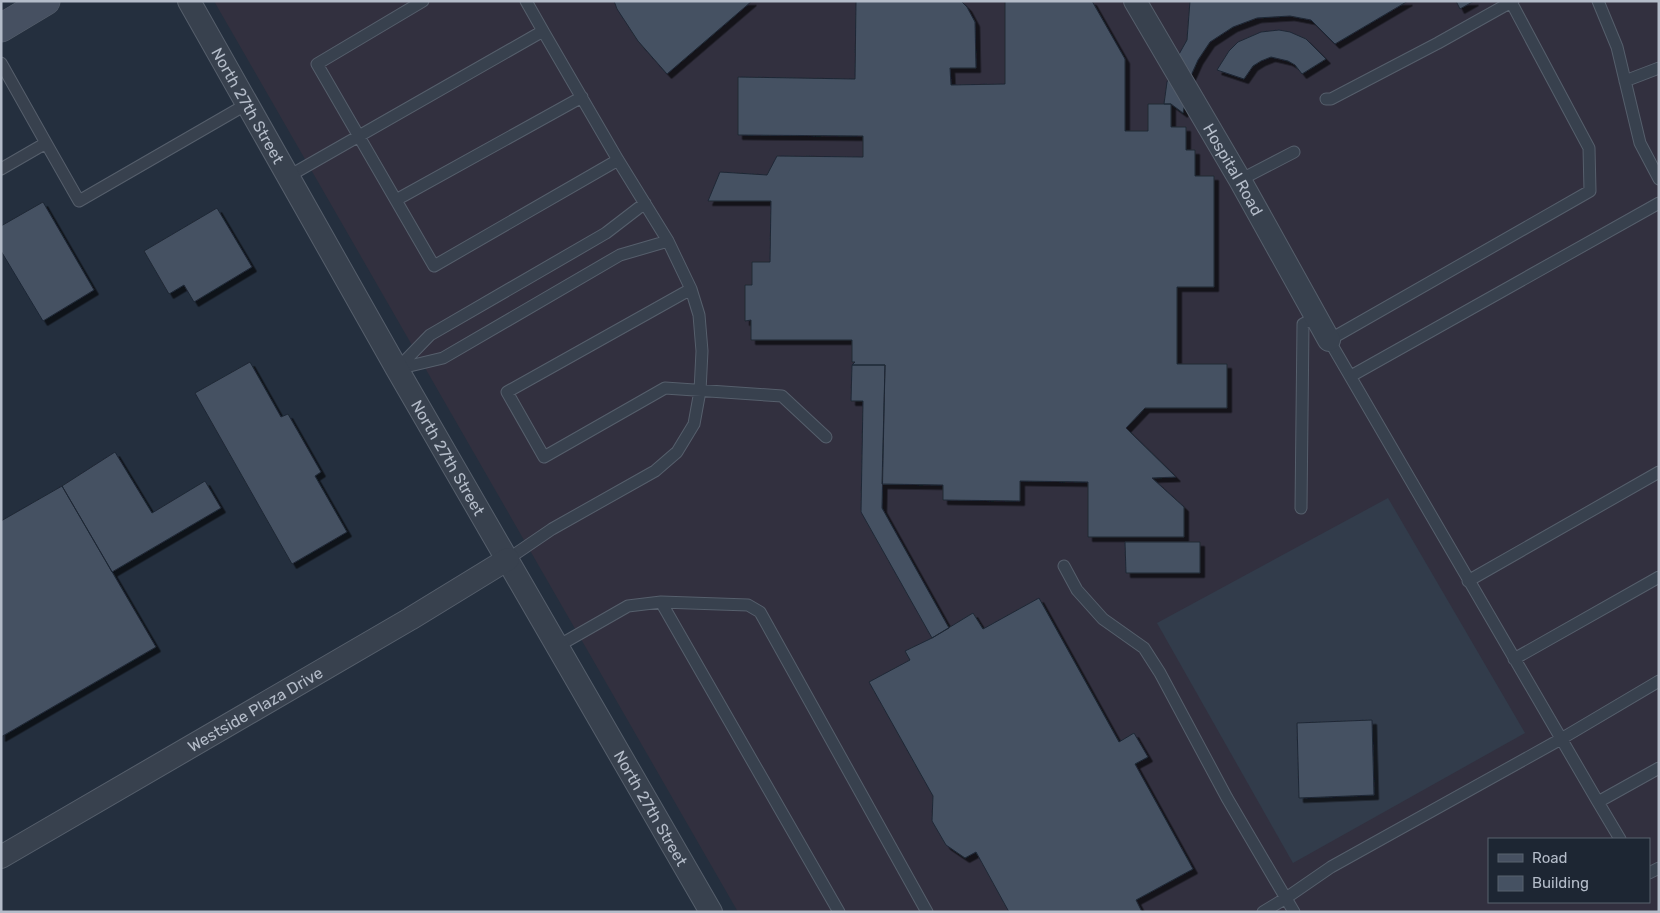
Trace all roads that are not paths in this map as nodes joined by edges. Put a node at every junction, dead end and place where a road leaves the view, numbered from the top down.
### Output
1 (46, 1) edge
2 (189, 1) edge
3 (423, 1) edge
4 (526, 1) edge
5 (1135, 1) edge
6 (1598, 1) edge
7 (1512, 2) edge
8 (1, 28) edge
9 (543, 30) junction
10 (1, 63) edge
11 (1659, 68) edge
12 (1625, 81) junction
13 (582, 97) junction
14 (1326, 99) dead end
15 (247, 104) junction
16 (358, 135) junction
17 (46, 143) junction
18 (1294, 152) dead end
19 (618, 160) junction
20 (1, 169) edge
21 (289, 176) junction
22 (1659, 179) edge
23 (1240, 180) junction
24 (396, 200) junction
25 (645, 203) junction
26 (1659, 203) edge
27 (668, 241) junction
28 (691, 288) junction
29 (1316, 317) junction
30 (1329, 340) junction
31 (397, 369) junction
32 (1351, 376) junction
33 (700, 392) junction
34 (826, 437) dead end
35 (1659, 472) edge
36 (1301, 508) dead end
37 (508, 559) junction
38 (1064, 566) dead end
39 (1659, 577) edge
40 (1468, 581) junction
41 (661, 602) junction
42 (558, 646) junction
43 (1514, 659) junction
44 (1659, 681) edge
45 (1561, 739) junction
46 (1659, 768) edge
47 (1598, 802) junction
48 (1619, 838) edge
49 (1, 857) edge
50 (1286, 898) junction
51 (711, 912) edge
52 (839, 912) edge
53 (927, 912) edge
54 (1263, 912) edge
55 (1294, 912) edge

1 - 8 main road
2 - 15 street, North 27th Street
3 - 16 lane
4 - 9 lane
5 - 23 street, Hospital Road
6 - 12 lane
7 - 14 lane
7 - 30 lane
9 - 13 lane
9 - 16 lane
10 - 17 lane
11 - 12 lane
12 - 22 lane
13 - 19 lane
13 - 24 lane
15 - 17 lane
15 - 21 street, North 27th Street
16 - 21 lane
16 - 24 lane
17 - 20 lane
18 - 23 lane
19 - 24 lane
19 - 25 lane
21 - 31 street, North 27th Street
23 - 29 street, Hospital Road
25 - 27 lane
25 - 31 lane
26 - 32 lane
27 - 28 lane
27 - 31 lane
28 - 33 lane
28 - 33 lane
29 - 30 street, Hospital Road
29 - 36 lane
30 - 32 lane
31 - 37 street, North 27th Street
32 - 40 lane
33 - 34 lane
33 - 37 lane
35 - 40 lane
37 - 42 street, North 27th Street
37 - 49 street, Westside Plaza Drive
38 - 50 lane
39 - 43 lane
40 - 43 lane
41 - 42 lane
41 - 52 lane
41 - 53 lane
42 - 51 street, North 27th Street
43 - 45 lane
44 - 45 lane
45 - 47 lane
45 - 50 lane
46 - 47 lane
47 - 48 lane
50 - 54 lane
50 - 55 lane

